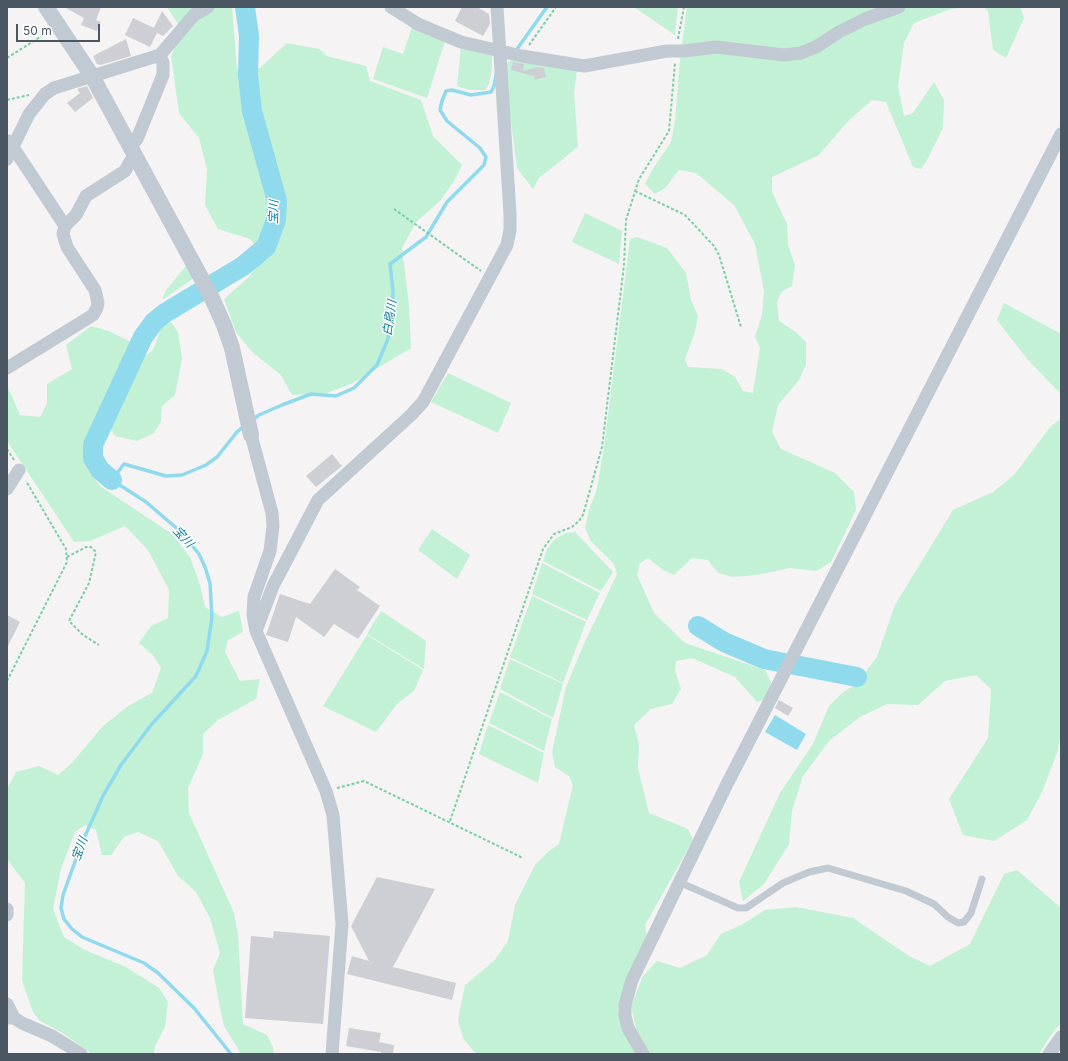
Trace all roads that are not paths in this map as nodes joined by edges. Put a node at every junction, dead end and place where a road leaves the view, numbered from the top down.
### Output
1 (46, 7) edge
2 (208, 7) edge
3 (391, 7) edge
4 (497, 7) edge
5 (899, 7) edge
6 (501, 51) junction
7 (160, 55) junction
8 (92, 76) junction
9 (1061, 134) edge
10 (9, 148) edge
11 (133, 150) junction
12 (65, 226) junction
13 (7, 368) edge
14 (251, 435) joint
15 (19, 470) road end
16 (7, 489) edge
17 (256, 632) junction
18 (982, 879) dead end
19 (679, 882) junction
20 (7, 909) edge
21 (7, 915) edge
22 (7, 1004) edge
23 (10, 1018) edge
24 (1061, 1037) edge
25 (81, 1054) edge
26 (332, 1054) edge
27 (644, 1054) edge
28 (1049, 1054) edge

1 - 8 street
2 - 7 street
3 - 6 street
4 - 6 street
5 - 6 street
6 - 17 street
7 - 8 street
7 - 11 street
8 - 10 street
8 - 11 street
9 - 19 street
10 - 12 street
11 - 12 street
11 - 14 street
12 - 13 street
14 - 17 street
15 - 16 street
17 - 26 street
18 - 19 lane
19 - 27 street
20 - 21 street
22 - 23 street
23 - 25 street
24 - 28 street

